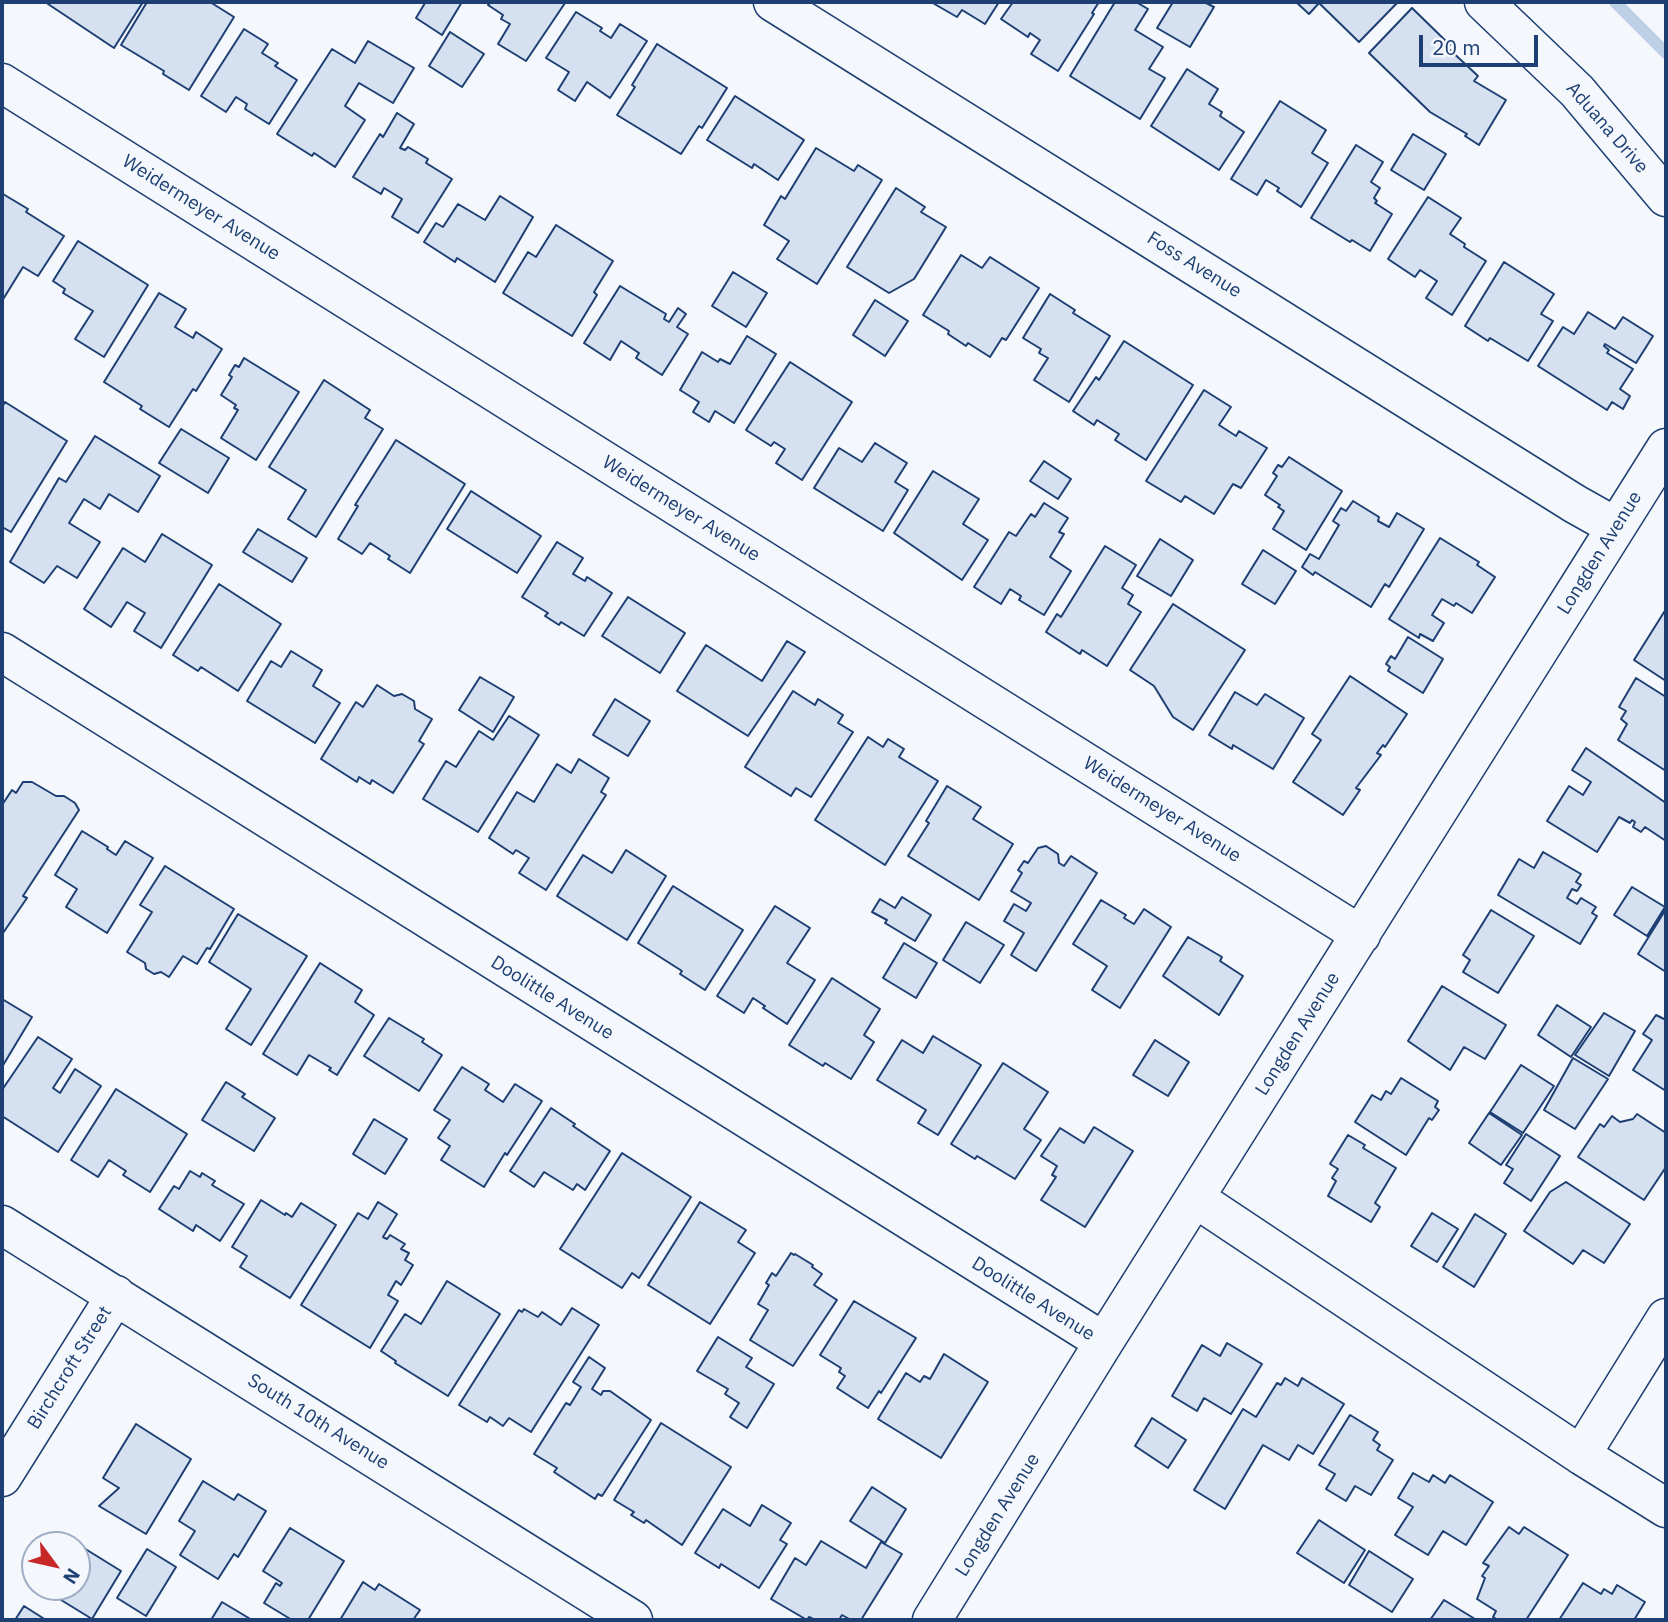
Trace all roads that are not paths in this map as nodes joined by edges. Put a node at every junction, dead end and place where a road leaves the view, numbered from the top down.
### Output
1 (773, 2) edge
2 (1484, 2) edge
3 (2, 83) edge
4 (1666, 197) edge
5 (1666, 448) edge
6 (1616, 527) junction
7 (2, 652) edge
8 (1361, 935) junction
9 (1195, 1198) junction
10 (2, 1225) edge
11 (116, 1295) junction
12 (1666, 1318) edge
13 (1104, 1342) junction
14 (1581, 1455) junction
15 (2, 1477) edge
16 (1666, 1508) edge
17 (633, 1620) edge
18 (932, 1620) edge

1 - 6 street, Foss Avenue
2 - 4 street, Aduana Drive
3 - 8 street, Weidermeyer Avenue
5 - 6 street, Longden Avenue
6 - 8 street, Longden Avenue
7 - 13 street, Doolittle Avenue
8 - 9 street, Longden Avenue
9 - 13 street, Longden Avenue
9 - 14 street
10 - 11 street, South 10th Avenue
11 - 15 street, Birchcroft Street
11 - 17 street, South 10th Avenue
12 - 14 street
13 - 18 street, Longden Avenue
14 - 16 street

